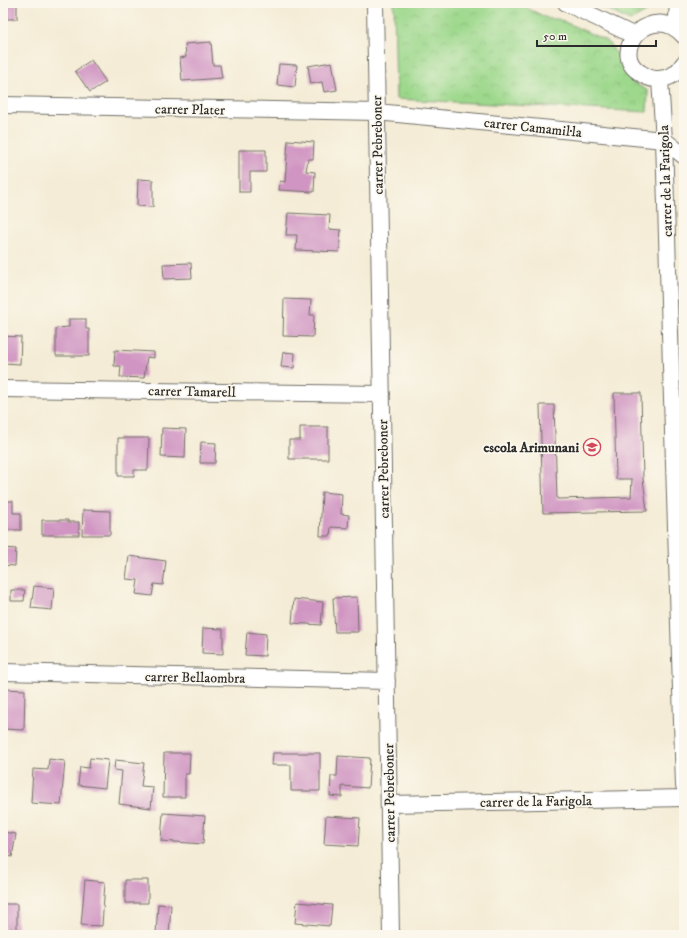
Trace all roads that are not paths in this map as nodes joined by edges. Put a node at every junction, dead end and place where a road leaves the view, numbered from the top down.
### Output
1 (375, 3) edge
2 (566, 3) edge
3 (678, 3) edge
4 (679, 31) edge
5 (633, 35) junction
6 (684, 63) edge
7 (660, 80) junction
8 (3, 105) edge
9 (377, 112) junction
10 (664, 140) junction
11 (684, 156) edge
12 (3, 389) edge
13 (382, 394) junction
14 (3, 672) edge
15 (387, 682) junction
16 (684, 786) edge
17 (684, 798) edge
18 (389, 804) junction
19 (391, 935) edge

1 - 9 street, carrer Pebreboner
2 - 5 street
3 - 4 street
4 - 5 street
5 - 7 street
6 - 7 street
7 - 10 street, carrer de la Farigola
8 - 9 street, carrer Plater
9 - 10 street, carrer Camamil·la
9 - 13 street, carrer Pebreboner
10 - 11 street
10 - 16 street, carrer de la Farigola
12 - 13 street, carrer Tamarell
13 - 15 street, carrer Pebreboner
14 - 15 street, carrer Bellaombra
15 - 18 street, carrer Pebreboner
17 - 18 street, carrer de la Farigola
18 - 19 street, carrer Pebreboner

